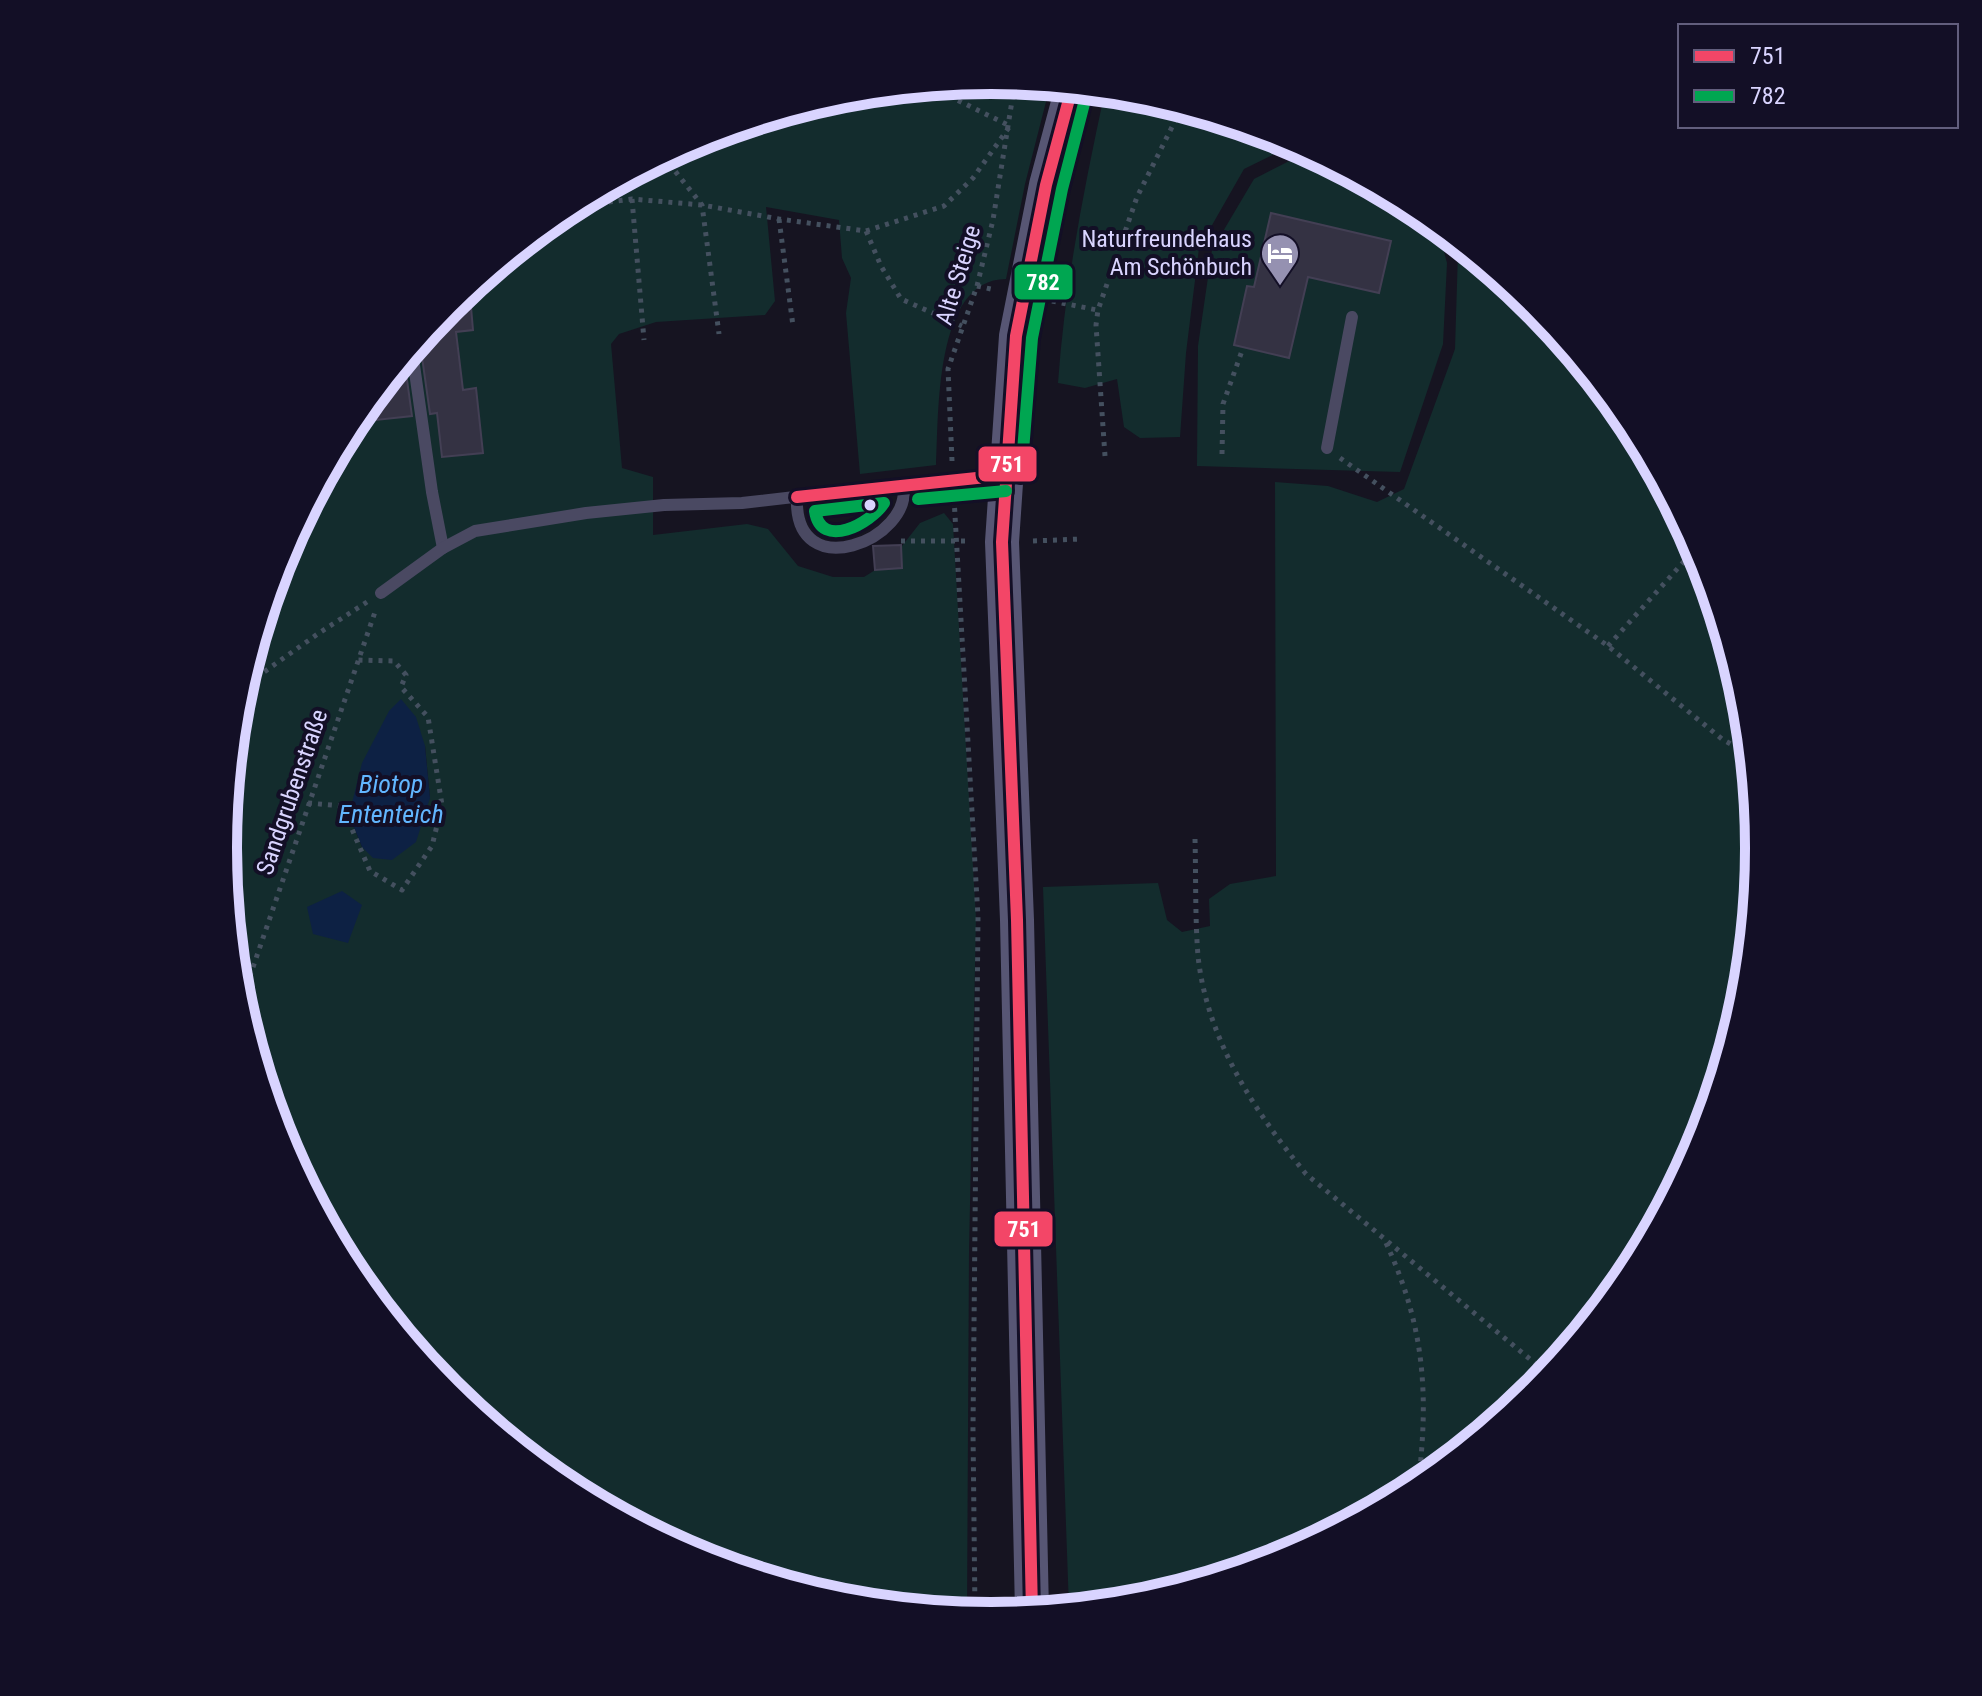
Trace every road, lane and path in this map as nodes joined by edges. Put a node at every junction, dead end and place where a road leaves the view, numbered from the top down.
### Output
1 (1014, 95) edge
2 (948, 96) edge
3 (1069, 98) edge
4 (1177, 118) edge
5 (1010, 126) junction
6 (671, 166) edge
7 (632, 199) junction
8 (601, 203) edge
9 (702, 205) junction
10 (779, 219) junction
11 (866, 231) junction
12 (1023, 295) junction
13 (1098, 310) junction
14 (1352, 317) dead end
15 (793, 326) dead end
16 (962, 326) junction
17 (719, 334) dead end
18 (644, 340) dead end
19 (1243, 348) dead end
20 (414, 364) edge
21 (1327, 448) joint
22 (1222, 454) dead end
23 (1105, 456) dead end
24 (1005, 475) junction
25 (953, 479) junction
26 (903, 485) junction
27 (797, 497) junction
28 (872, 536) junction
29 (958, 541) junction
30 (443, 548) junction
31 (1687, 558) edge
32 (381, 593) junction
33 (1608, 646) junction
34 (357, 660) junction
35 (257, 677) edge
36 (1739, 749) edge
37 (308, 803) junction
38 (1195, 839) dead end
39 (249, 980) edge
40 (1386, 1242) junction
41 (1538, 1366) edge
42 (1419, 1468) edge
43 (1032, 1600) edge
44 (975, 1601) edge

1 - 5 path, Alte Steige
2 - 5 path
3 - 12 main road
4 - 13 path
5 - 11 path
5 - 16 path, Alte Steige
6 - 9 path
7 - 8 path
7 - 9 path
7 - 18 path
9 - 10 path
9 - 17 path
10 - 11 path
10 - 15 path
11 - 16 path
12 - 13 path
12 - 24 main road
13 - 23 path
14 - 21 lane
16 - 25 path, Alte Steige
19 - 22 path
20 - 30 lane
21 - 33 path
24 - 25 lane
24 - 43 main road
25 - 26 lane
25 - 29 path, Alte Steige
26 - 27 lane
26 - 28 lane
27 - 28 lane
27 - 30 lane
28 - 29 path
29 - 44 path, Alte Steige
30 - 32 lane
31 - 33 path
32 - 34 path, Sandgrubenstraße
32 - 35 path
33 - 36 path
34 - 37 path, Sandgrubenstraße
34 - 37 path
37 - 39 path, Sandgrubenstraße
38 - 40 path
40 - 41 path
40 - 42 path

